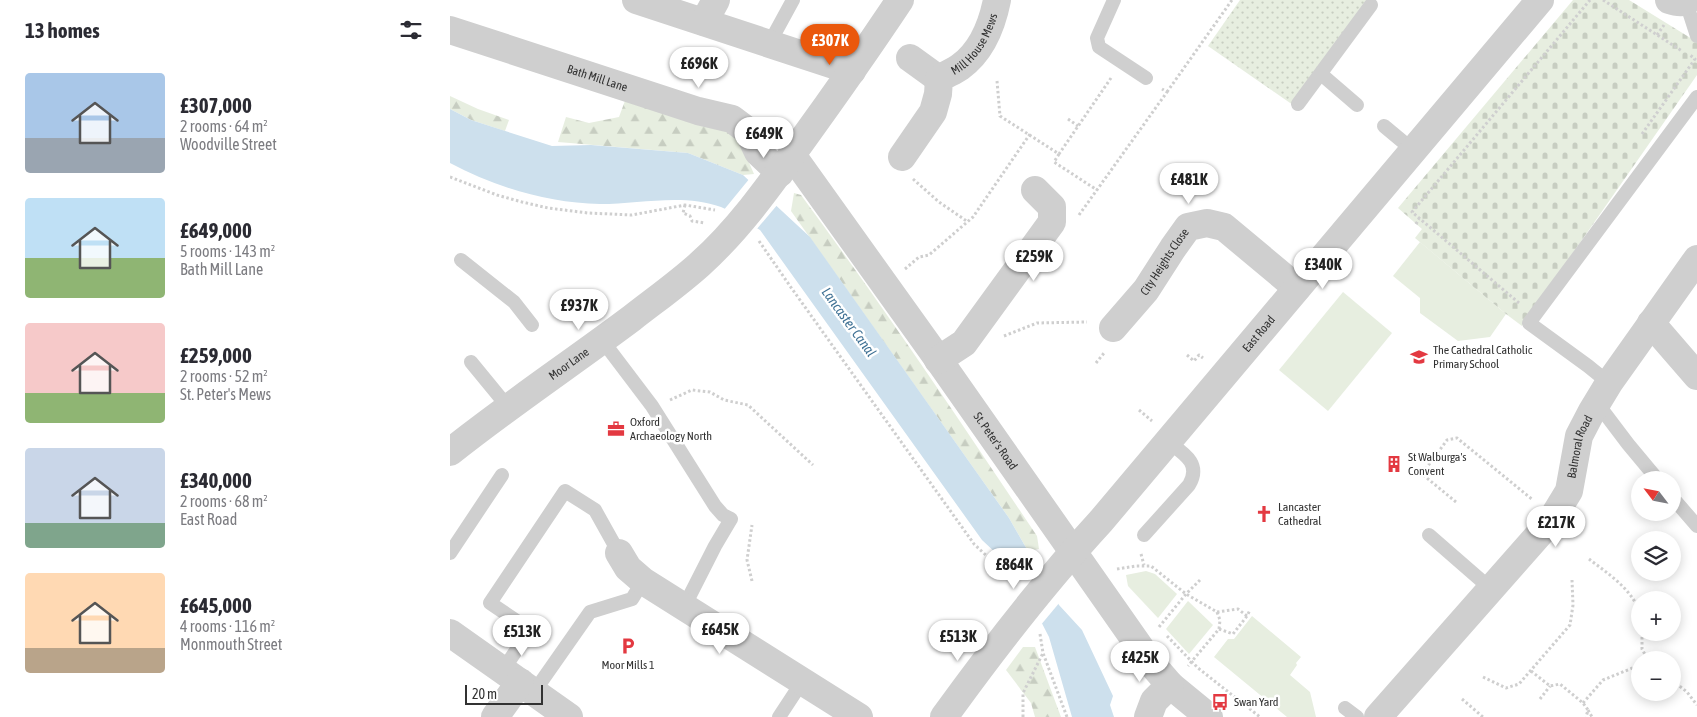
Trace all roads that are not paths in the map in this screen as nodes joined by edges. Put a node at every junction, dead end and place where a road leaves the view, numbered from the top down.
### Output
1 (636, 0) edge
2 (793, 0) edge
3 (900, 0) edge
4 (997, 0) edge
5 (1114, 0) edge
6 (1540, 0) edge
7 (1681, 1) edge
8 (1370, 6) dead end
9 (710, 11) edge
10 (450, 30) edge
11 (1697, 36) edge
12 (769, 44) junction
13 (910, 58) dead end
14 (852, 71) junction
15 (1321, 74) junction
16 (1146, 78) road end
17 (939, 79) junction
18 (1697, 97) edge
19 (1298, 104) dead end
20 (1357, 104) dead end
21 (1384, 126) dead end
22 (1414, 151) junction
23 (902, 157) road end
24 (780, 172) junction
25 (1035, 190) dead end
26 (1697, 259) edge
27 (461, 260) dead end
28 (1297, 288) junction
29 (1651, 323) junction
30 (532, 325) dead end
31 (1113, 328) road end
32 (602, 340) junction
33 (938, 360) junction
34 (471, 362) dead end
35 (1697, 376) edge
36 (1603, 393) junction
37 (508, 407) junction
38 (1167, 441) junction
39 (450, 452) edge
40 (1650, 471) edge
41 (502, 475) dead end
42 (1681, 507) edge
43 (1697, 526) edge
44 (1144, 535) dead end
45 (1428, 535) dead end
46 (1073, 552) junction
47 (450, 553) edge
48 (619, 553) joint
49 (643, 581) junction
50 (1491, 589) junction
51 (684, 607) junction
52 (450, 633) edge
53 (519, 681) junction
54 (802, 682) junction
55 (1170, 685) junction
56 (1345, 708) dead end
57 (495, 717) edge
58 (569, 717) edge
59 (779, 717) edge
60 (859, 717) edge
61 (944, 717) edge
62 (1148, 717) edge
63 (1209, 717) edge
64 (1357, 717) edge
65 (1378, 717) edge

1 - 9 street
2 - 12 lane
3 - 14 street, Moor Lane
4 - 17 street, Mill House Mews
5 - 16 lane
6 - 22 street, East Road
7 - 11 lane
8 - 15 lane
9 - 12 street
10 - 24 street, Bath Mill Lane
12 - 14 street
13 - 17 street, Mill House Mews
14 - 24 street, Moor Lane
15 - 19 lane
15 - 20 lane
17 - 23 street, Mill House Mews
18 - 36 lane
21 - 22 lane
22 - 28 street, East Road
24 - 32 street, Moor Lane
24 - 33 street, St. Peter's Road
25 - 33 street
26 - 29 street, Balmoral Road
27 - 30 lane
28 - 31 street, City Heights Close
28 - 38 street, East Road
29 - 35 street
29 - 36 street, Balmoral Road
32 - 37 street, Moor Lane
32 - 51 lane
33 - 46 street, St. Peter's Road
34 - 37 lane
36 - 40 lane
36 - 50 street, Balmoral Road
37 - 39 street, Moor Lane
38 - 44 lane
38 - 46 street, East Road
41 - 47 lane
42 - 43 lane
45 - 50 lane
46 - 55 street, St. Peter's Road
46 - 61 street, East Road
48 - 49 street
48 - 53 lane
49 - 51 street
49 - 53 lane
50 - 65 street, Balmoral Road
51 - 54 street
52 - 53 street
53 - 57 street
53 - 58 street
54 - 59 lane
54 - 60 street
55 - 62 street
55 - 63 street, St. Peter's Road
56 - 64 lane

